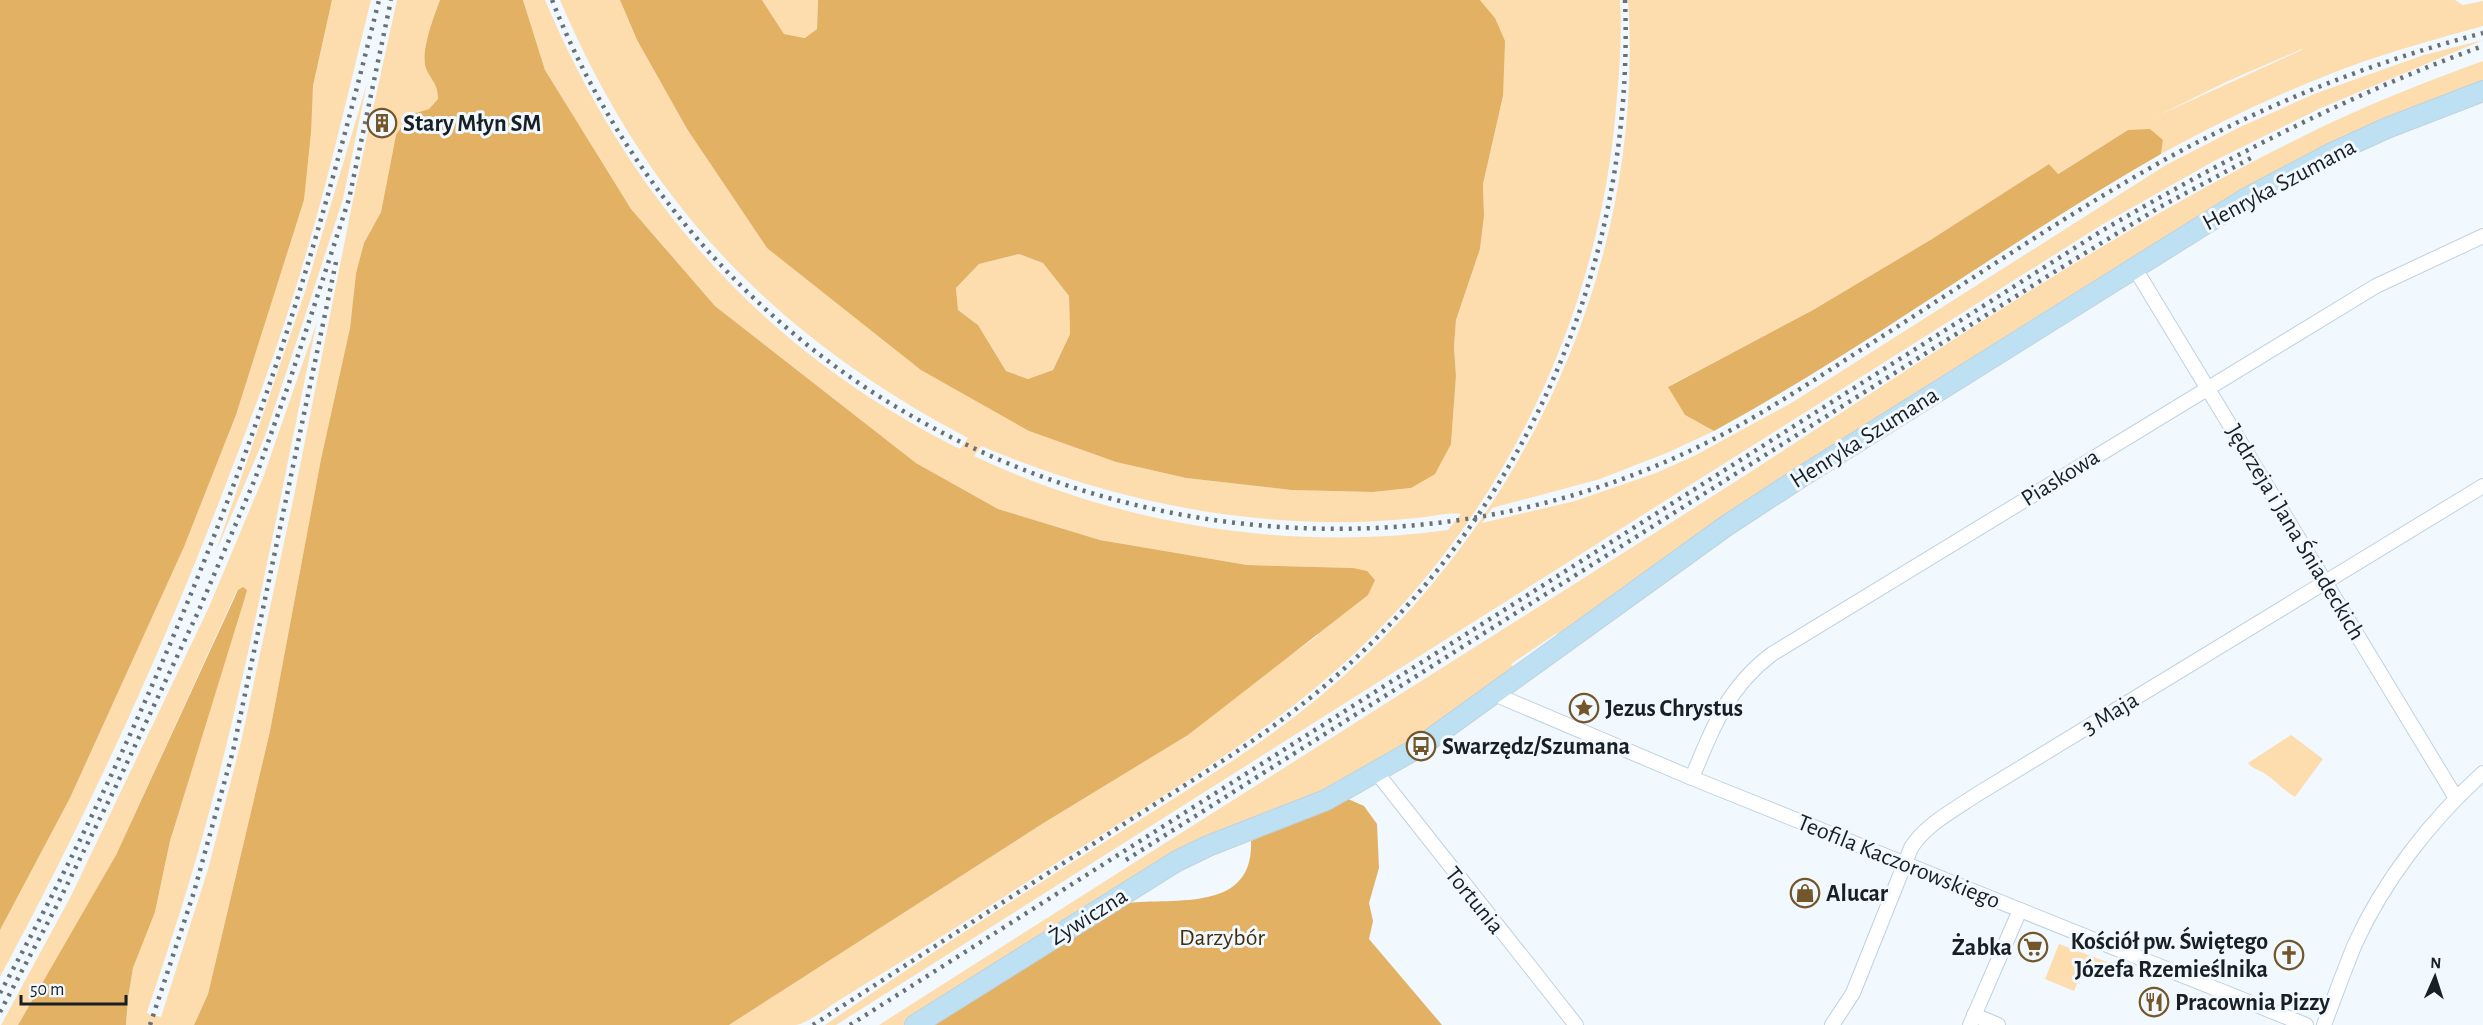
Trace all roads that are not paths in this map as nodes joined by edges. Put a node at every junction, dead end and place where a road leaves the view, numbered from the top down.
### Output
1 (2483, 91) edge
2 (2483, 236) edge
3 (2134, 267) junction
4 (2208, 387) junction
5 (2483, 486) edge
6 (2326, 581) junction
7 (1494, 694) junction
8 (1377, 773) junction
9 (2483, 773) edge
10 (1692, 777) junction
11 (2456, 798) junction
12 (1270, 823) joint
13 (1904, 863) junction
14 (2020, 910) junction
15 (1972, 1020) edge
16 (915, 1025) edge
17 (1576, 1025) edge
18 (1833, 1025) edge
19 (1998, 1025) edge
20 (2306, 1025) edge
21 (2324, 1025) edge

1 - 3 street, Henryka Szumana
2 - 4 street, Piaskowa
3 - 4 street, Jędrzeja i Jana Śniadeckich
3 - 7 street, Henryka Szumana
4 - 6 street, Jędrzeja i Jana Śniadeckich
4 - 10 street, Piaskowa
5 - 6 street, 3 Maja
6 - 11 street, Jędrzeja i Jana Śniadeckich
6 - 13 street, 3 Maja
7 - 8 street, Henryka Szumana
7 - 10 street, Teofila Kaczorowskiego
8 - 12 street, Henryka Szumana
8 - 17 street, Tortunia
9 - 11 street
10 - 13 street, Teofila Kaczorowskiego
11 - 21 street
12 - 16 street, Żywiczna
13 - 14 street, Teofila Kaczorowskiego
13 - 18 street, 3 Maja
14 - 15 street
14 - 20 street, Teofila Kaczorowskiego
15 - 19 street

